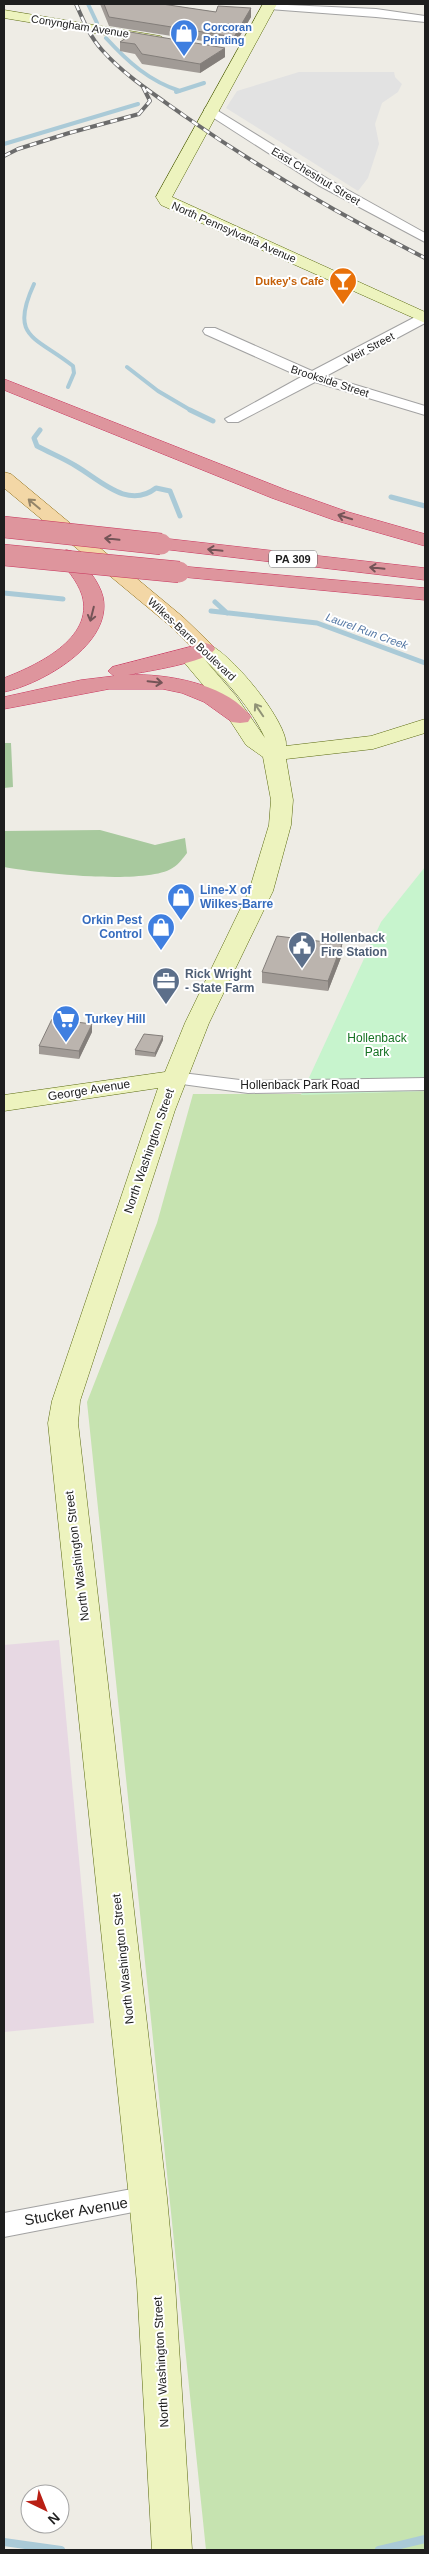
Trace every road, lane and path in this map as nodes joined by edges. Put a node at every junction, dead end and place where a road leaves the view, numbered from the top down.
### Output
1 (270, 5) edge
2 (4, 14) edge
3 (425, 19) edge
4 (175, 42) edge
5 (210, 110) junction
6 (425, 238) edge
7 (425, 318) edge
8 (210, 331) dead end
9 (314, 377) junction
10 (4, 384) edge
11 (4, 397) edge
12 (425, 411) edge
13 (233, 419) dead end
14 (212, 467) junction
15 (4, 478) edge
16 (7, 511) edge
17 (425, 540) edge
18 (4, 542) edge
19 (4, 555) edge
20 (67, 556) junction
21 (179, 567) junction
22 (425, 574) edge
23 (425, 590) edge
24 (425, 594) edge
25 (191, 651) junction
26 (4, 686) edge
27 (4, 696) edge
28 (4, 703) edge
29 (240, 718) junction
30 (425, 726) edge
31 (274, 754) junction
32 (174, 1078) junction
33 (425, 1084) edge
34 (4, 1103) edge
35 (148, 2198) junction
36 (4, 2225) edge
37 (172, 2550) edge

1 - 3 street
1 - 5 street, North Pennsylvania Avenue
2 - 4 street, Conyngham Avenue
5 - 6 street, East Chestnut Street
5 - 7 street, North Pennsylvania Avenue
7 - 9 street, Weir Street
8 - 9 street, Brookside Street
9 - 12 street, Brookside Street
9 - 13 street, Weir Street
10 - 14 highway
11 - 14 highway
17 -> 14 highway
25 -> 15 main road, Wilkes-Barre Boulevard
16 - 20 main road, Wilkes-Barre Boulevard
22 -> 16 highway, PA 309, bridge
18 - 21 highway, PA 309
19 - 21 highway, bridge
20 - 25 main road, Wilkes-Barre Boulevard
20 -> 26 highway
21 - 23 highway, PA 309
21 - 24 highway
25 - 26 highway
25 - 27 highway
25 - 29 street, Wilkes-Barre Boulevard
31 -> 25 street, Wilkes-Barre Boulevard
28 -> 29 highway
29 - 31 street, Wilkes-Barre Boulevard
30 - 31 street
31 - 32 street, North Washington Street
32 - 33 street, Hollenback Park Road
32 - 34 street, George Avenue
32 - 35 street, North Washington Street
35 - 36 street, Stucker Avenue
35 - 37 street, North Washington Street

